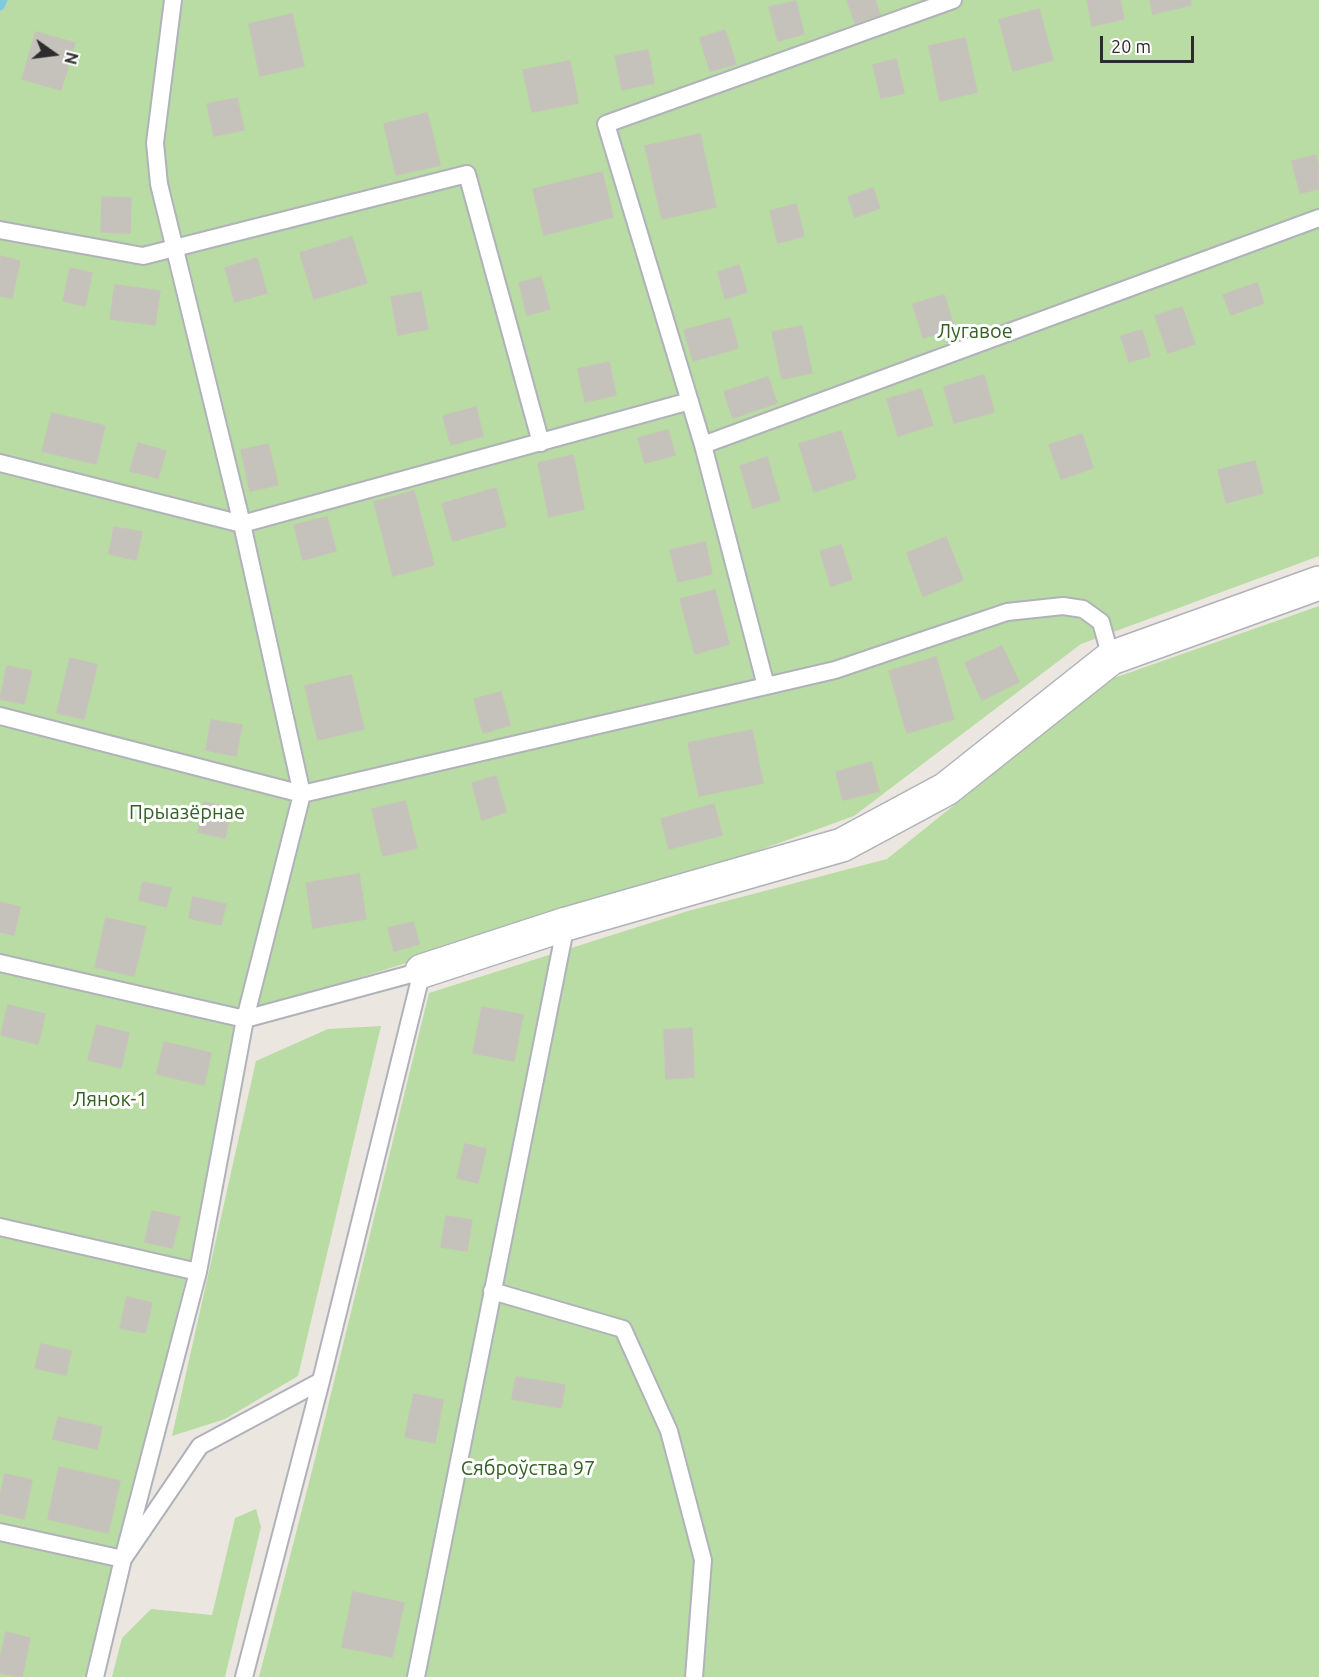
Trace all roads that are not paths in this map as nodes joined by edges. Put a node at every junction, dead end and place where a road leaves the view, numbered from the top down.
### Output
1 (173, 0) edge
2 (953, 0) edge
3 (1319, 218) edge
4 (0, 230) edge
5 (175, 249) junction
6 (690, 400) junction
7 (541, 443) junction
8 (703, 445) junction
9 (0, 464) edge
10 (242, 524) junction
11 (1319, 583) edge
12 (1112, 658) junction
13 (766, 686) junction
14 (0, 717) edge
15 (302, 795) junction
16 (566, 924) junction
17 (0, 963) edge
18 (422, 971) junction
19 (245, 1019) junction
20 (0, 1227) edge
21 (198, 1272) junction
22 (492, 1291) junction
23 (321, 1381) junction
24 (0, 1532) edge
25 (123, 1559) junction
26 (95, 1677) edge
27 (244, 1677) edge
28 (416, 1677) edge
29 (694, 1677) edge

1 - 5 lane
2 - 6 lane
3 - 8 lane
4 - 5 lane
5 - 7 lane
5 - 10 lane
6 - 7 lane
6 - 8 lane
7 - 10 lane
8 - 13 lane
9 - 10 lane
10 - 15 lane
11 - 12 street
12 - 13 lane
12 - 16 street
13 - 15 lane
14 - 15 lane
15 - 19 lane
16 - 18 street
16 - 22 lane
17 - 19 lane
18 - 19 lane
18 - 23 lane
19 - 21 lane
20 - 21 lane
21 - 25 lane
22 - 28 lane
22 - 29 lane
23 - 25 lane
23 - 27 lane
24 - 25 lane
25 - 26 lane

